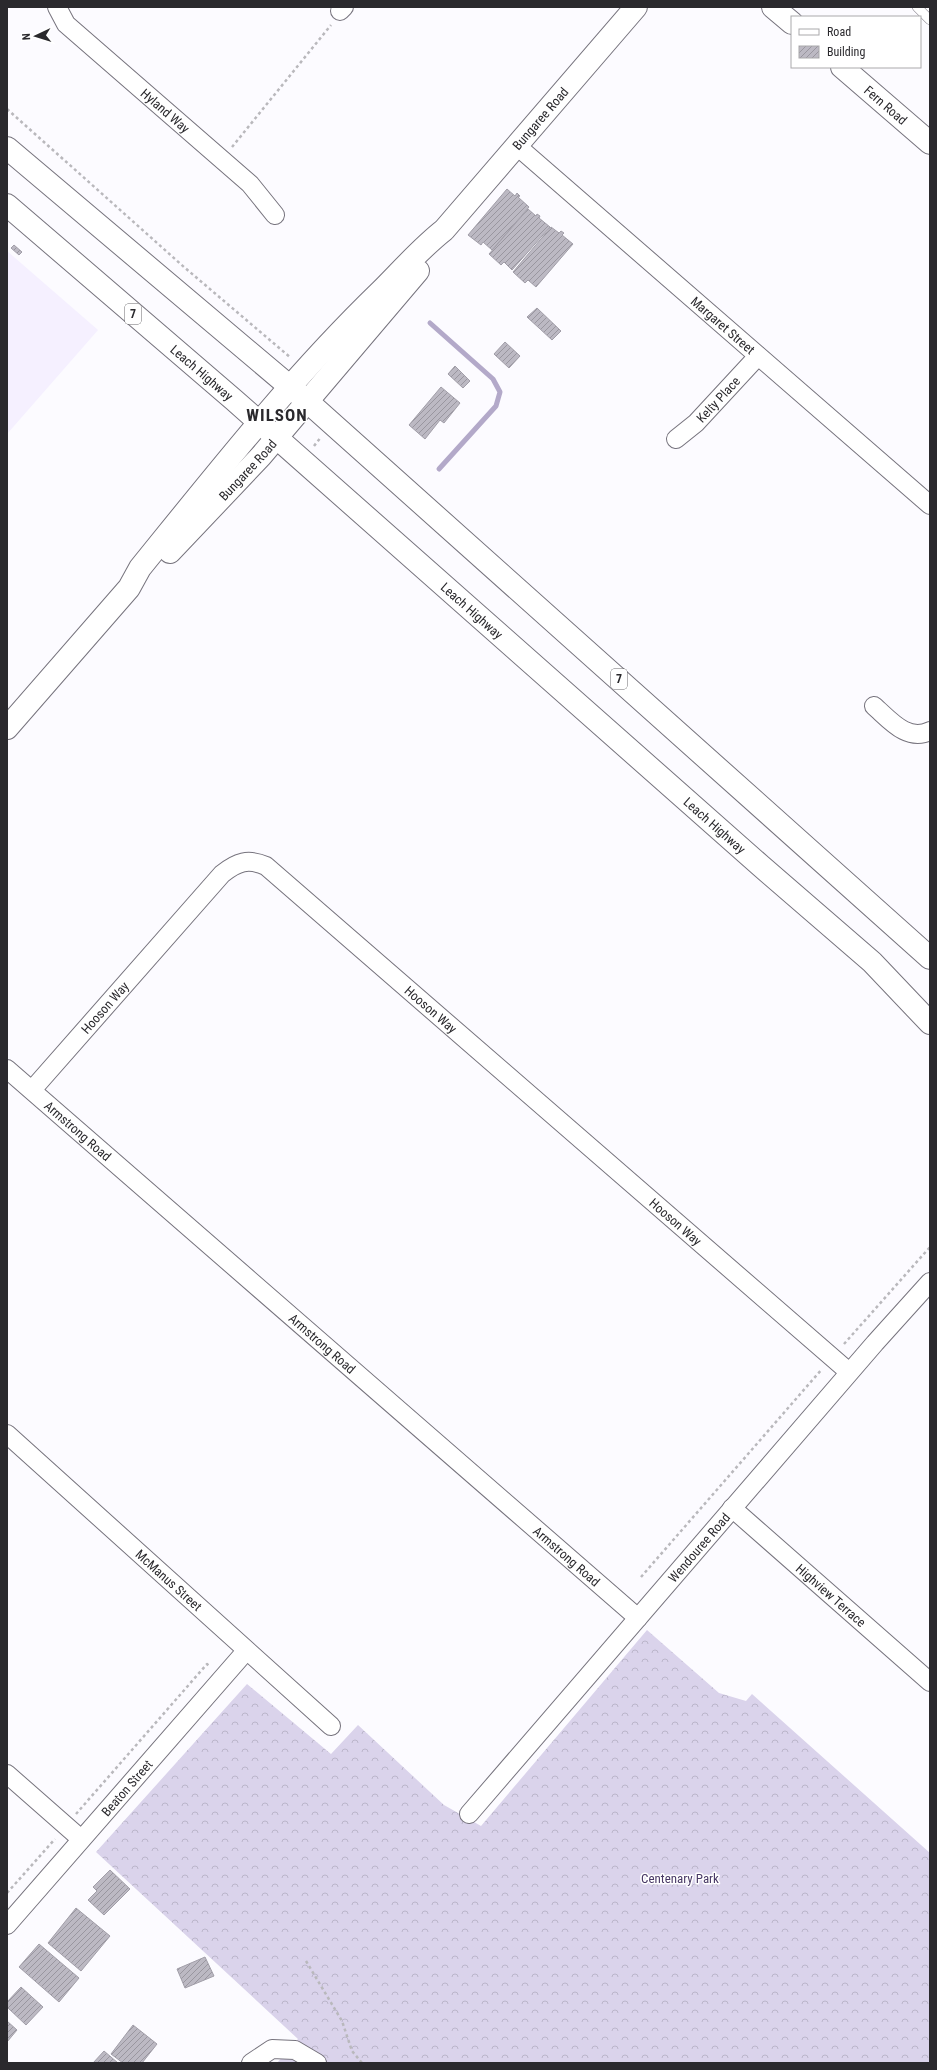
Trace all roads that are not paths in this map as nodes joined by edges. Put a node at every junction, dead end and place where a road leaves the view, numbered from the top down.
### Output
1 (57, 7) edge
2 (636, 7) edge
3 (773, 7) edge
4 (917, 7) edge
5 (930, 20) edge
6 (791, 22) edge
7 (843, 68) edge
8 (930, 143) edge
9 (517, 146) junction
10 (7, 148) edge
11 (7, 205) edge
12 (275, 215) dead end
13 (444, 230) junction
14 (758, 356) junction
15 (290, 387) junction
16 (308, 402) junction
17 (259, 422) junction
18 (277, 438) junction
19 (676, 439) dead end
20 (930, 505) edge
21 (129, 588) junction
22 (874, 706) dead end
23 (7, 728) edge
24 (930, 731) edge
25 (930, 958) edge
26 (930, 1024) edge
27 (7, 1069) edge
28 (32, 1090) junction
29 (930, 1282) edge
30 (849, 1372) junction
31 (7, 1434) edge
32 (732, 1508) junction
33 (638, 1618) junction
34 (246, 1650) junction
35 (930, 1682) edge
36 (331, 1726) dead end
37 (7, 1774) edge
38 (469, 1814) dead end
39 (81, 1839) junction
40 (7, 1925) edge
41 (251, 2063) edge
42 (317, 2063) edge

1 - 12 street, Hyland Way
2 - 9 main road, Bungaree Road
3 - 6 main road
4 - 5 lane
7 - 8 main road, Fern Road
9 - 13 main road, Bungaree Road
9 - 14 street, Margaret Street
10 - 15 main road, 7
11 - 17 main road, Leach Highway / 7
13 - 15 main road, Bungaree Road
13 - 16 main road, Bungaree Road
14 - 19 street, Kelty Place
14 - 20 street, Margaret Street
15 - 16 main road, 7
15 - 17 main road, Bungaree Road
16 - 18 main road, Bungaree Road
16 - 25 main road, 7
17 - 18 main road, Leach Highway / 7
17 - 21 main road, Bungaree Road
18 - 21 main road, Bungaree Road
18 - 26 main road, Leach Highway / 7
21 - 23 main road, Bungaree Road
22 - 24 street
27 - 28 street, Armstrong Road
28 - 30 street, Hooson Way
28 - 33 street, Armstrong Road
29 - 30 street, Wendouree Road
30 - 32 street, Wendouree Road
31 - 34 street, McManus Street
32 - 33 street, Wendouree Road
32 - 35 street, Highview Terrace
33 - 38 street, Wendouree Road
34 - 36 street, McManus Street
34 - 39 street, Beaton Street
37 - 39 street
39 - 40 street, Beaton Street
41 - 42 street

